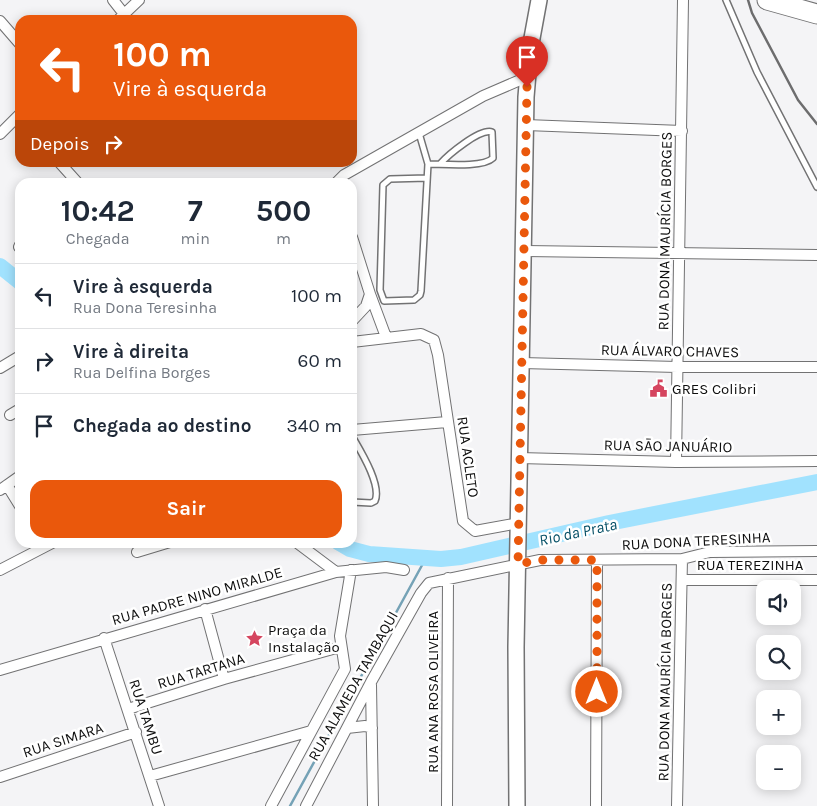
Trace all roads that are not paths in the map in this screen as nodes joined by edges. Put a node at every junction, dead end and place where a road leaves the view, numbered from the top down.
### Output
1 (113, 0) edge
2 (540, 0) edge
3 (683, 0) edge
4 (726, 0) edge
5 (767, 0) edge
6 (136, 3) edge
7 (813, 13) edge
8 (120, 15) edge
9 (123, 15) edge
10 (0, 20) edge
11 (15, 38) edge
12 (527, 77) junction
13 (15, 119) edge
14 (526, 125) junction
15 (682, 131) junction
16 (420, 133) junction
17 (0, 134) edge
18 (428, 164) junction
19 (440, 164) junction
20 (64, 167) edge
21 (73, 178) edge
22 (343, 178) edge
23 (427, 178) junction
24 (817, 187) edge
25 (525, 251) junction
26 (357, 253) edge
27 (679, 255) junction
28 (817, 255) edge
29 (370, 294) junction
30 (357, 316) edge
31 (386, 337) junction
32 (357, 341) edge
33 (15, 359) edge
34 (522, 364) junction
35 (677, 367) junction
36 (817, 367) edge
37 (0, 368) edge
38 (15, 412) edge
39 (10, 415) dead end
40 (447, 422) junction
41 (357, 430) edge
42 (357, 446) edge
43 (519, 458) junction
44 (817, 461) edge
45 (676, 462) junction
46 (15, 480) edge
47 (3, 488) edge
48 (15, 501) edge
49 (357, 502) edge
50 (519, 528) junction
51 (39, 548) edge
52 (150, 548) edge
53 (304, 548) edge
54 (817, 551) edge
55 (137, 552) dead end
56 (519, 559) junction
57 (682, 559) junction
58 (597, 560) junction
59 (0, 570) edge
60 (351, 570) junction
61 (404, 570) dead end
62 (336, 572) junction
63 (448, 578) junction
64 (682, 580) junction
65 (817, 580) edge
66 (429, 584) joint
67 (205, 609) junction
68 (104, 638) junction
69 (340, 647) junction
70 (0, 670) edge
71 (224, 679) junction
72 (371, 682) junction
73 (128, 709) junction
74 (346, 728) junction
75 (372, 728) junction
76 (310, 731) junction
77 (136, 732) junction
78 (150, 776) junction
79 (0, 777) edge
80 (159, 806) edge
81 (271, 806) edge
82 (306, 806) edge
83 (373, 806) edge
84 (447, 806) edge
85 (518, 806) edge
86 (596, 806) edge
87 (677, 806) edge

1 - 8 street
2 - 12 street
3 - 15 street, RUA DONA MAURÍCIA BORGES
4 - 24 lane
5 - 7 highway
6 - 9 street
10 - 11 street
12 - 14 street
12 - 16 street
13 - 17 street
14 - 15 street
14 - 25 street
15 - 27 street, RUA DONA MAURÍCIA BORGES
16 - 18 lane
16 - 22 street
18 - 19 lane
18 - 23 lane
19 - 19 lane
20 - 21 street
23 - 23 lane
25 - 27 street
25 - 34 street
26 - 29 street
27 - 28 street
27 - 35 street, RUA DONA MAURÍCIA BORGES
29 - 30 street
29 - 31 street
31 - 32 street
31 - 40 street, RUA ACLETO
33 - 37 street
34 - 35 street, RUA ÁLVARO CHAVES
34 - 43 street
35 - 36 street, RUA ÁLVARO CHAVES
35 - 45 street, RUA DONA MAURÍCIA BORGES
38 - 39 street
40 - 41 street
40 - 50 street, RUA ACLETO
42 - 49 lane
43 - 45 street, RUA SĀO JANUÁRIO
43 - 50 street
44 - 45 street, RUA SĀO JANUÁRIO
46 - 47 street
47 - 48 street
50 - 56 street
51 - 59 street
52 - 55 street
53 - 62 street
54 - 57 street, RUA DONA TERESINHA
56 - 58 street, RUA DONA TERESINHA
56 - 63 street, RUA DONA TERESINHA
56 - 85 street
57 - 58 street, RUA DONA TERESINHA
57 - 64 street, RUA DONA MAURÍCIA BORGES
58 - 86 street
60 - 61 street, RUA PADRE NINO MIRALDE
60 - 62 street, RUA PADRE NINO MIRALDE
60 - 69 street
62 - 67 street, RUA PADRE NINO MIRALDE
63 - 66 street, RUA DONA TERESINHA
63 - 84 street, RUA ANA ROSA OLIVEIRA
64 - 65 street, RUA TEREZINHA
64 - 87 street, RUA DONA MAURÍCIA BORGES
66 - 72 street, RUA ALAMEDA TAMBAQUI
67 - 68 street, RUA PADRE NINO MIRALDE
67 - 71 street
68 - 70 street, RUA PADRE NINO MIRALDE
68 - 73 street, RUA TAMBU
69 - 71 street, RUA TARTANA
69 - 76 street
71 - 73 street, RUA TARTANA
72 - 74 street, RUA ALAMEDA TAMBAQUI
72 - 75 street
73 - 77 street, RUA TAMBU
74 - 75 street
74 - 82 street, RUA ALAMEDA TAMBAQUI
75 - 83 street
76 - 78 street
76 - 81 street
77 - 78 street, RUA TAMBU
77 - 79 street, RUA SIMARA
78 - 80 street, RUA TAMBU

